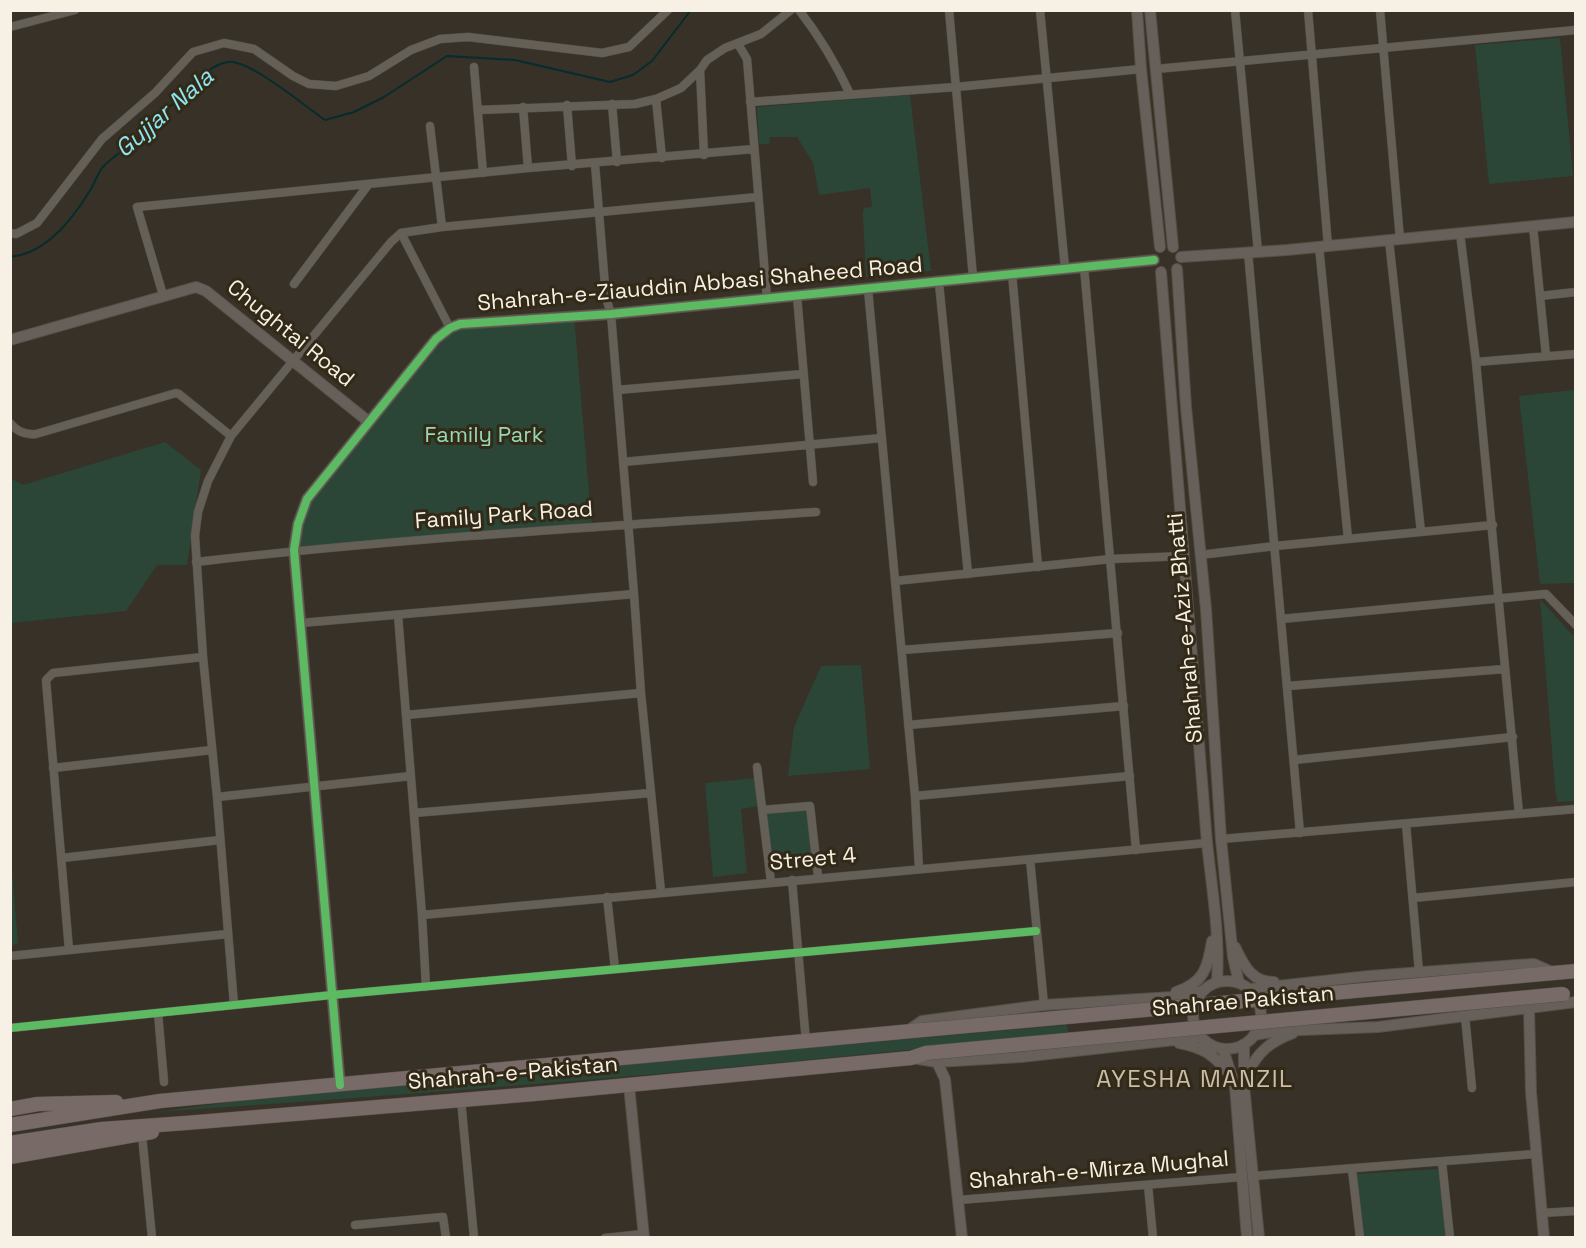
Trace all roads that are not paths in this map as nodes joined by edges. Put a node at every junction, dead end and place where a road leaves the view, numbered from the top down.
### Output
1 (75, 10) edge
2 (668, 10) edge
3 (791, 10) edge
4 (799, 10) edge
5 (949, 10) edge
6 (1040, 10) edge
7 (1137, 10) edge
8 (1150, 10) edge
9 (1235, 10) edge
10 (1308, 10) edge
11 (1380, 10) edge
12 (10, 27) edge
13 (1575, 30) edge
14 (738, 44) junction
15 (1383, 47) junction
16 (1312, 54) junction
17 (1240, 62) junction
18 (474, 67) dead end
19 (1141, 69) junction
20 (1156, 69) junction
21 (700, 70) junction
22 (1047, 78) junction
23 (956, 87) junction
24 (850, 94) junction
25 (656, 99) junction
26 (750, 102) junction
27 (612, 104) junction
28 (567, 105) junction
29 (523, 107) junction
30 (478, 110) junction
31 (430, 126) dead end
32 (753, 149) junction
33 (704, 154) junction
34 (662, 158) junction
35 (616, 162) junction
36 (595, 164) junction
37 (572, 166) junction
38 (528, 168) junction
39 (483, 173) junction
40 (436, 178) junction
41 (368, 185) junction
42 (758, 197) junction
43 (599, 212) junction
44 (1575, 222) edge
45 (1533, 226) junction
46 (442, 227) junction
47 (10, 233) edge
48 (401, 233) junction
49 (1460, 233) junction
50 (1394, 239) junction
51 (1323, 246) junction
52 (1160, 247) junction
53 (1173, 247) junction
54 (1253, 252) junction
55 (1181, 257) junction
56 (1154, 260) junction
57 (1084, 267) junction
58 (1065, 268) junction
59 (1177, 269) junction
60 (1161, 272) junction
61 (1012, 273) junction
62 (973, 277) junction
63 (939, 283) junction
64 (294, 284) dead end
65 (868, 289) junction
66 (1575, 292) edge
67 (163, 295) junction
68 (797, 296) junction
69 (1540, 296) junction
70 (767, 299) junction
71 (611, 314) junction
72 (450, 328) junction
73 (10, 339) edge
74 (1575, 354) edge
75 (1546, 356) junction
76 (292, 362) junction
77 (1476, 362) junction
78 (803, 374) junction
79 (617, 390) junction
80 (369, 422) junction
81 (10, 423) edge
82 (231, 436) junction
83 (882, 438) junction
84 (810, 445) junction
85 (623, 462) junction
86 (813, 482) dead end
87 (816, 512) dead end
88 (628, 524) junction
89 (1493, 525) junction
90 (1421, 532) junction
91 (1348, 539) junction
92 (1275, 546) junction
93 (294, 550) junction
94 (1200, 555) junction
95 (1184, 556) junction
96 (1111, 559) junction
97 (196, 562) junction
98 (1038, 567) junction
99 (968, 574) junction
100 (895, 580) junction
101 (634, 594) junction
102 (1500, 597) junction
103 (398, 615) junction
104 (1281, 619) junction
105 (301, 623) junction
106 (1575, 625) edge
107 (1118, 633) junction
108 (902, 650) junction
109 (203, 657) junction
110 (1505, 669) junction
111 (1287, 686) junction
112 (640, 693) junction
113 (1124, 706) junction
114 (406, 715) junction
115 (908, 725) junction
116 (1513, 737) junction
117 (212, 750) junction
118 (1294, 760) junction
119 (757, 767) dead end
120 (53, 768) junction
121 (411, 776) junction
122 (1130, 777) junction
123 (315, 786) junction
124 (651, 793) junction
125 (915, 796) junction
126 (217, 797) junction
127 (1575, 809) edge
128 (762, 810) junction
129 (414, 813) junction
130 (1519, 814) junction
131 (1406, 824) junction
132 (1300, 833) junction
133 (1221, 839) junction
134 (220, 840) junction
135 (1207, 843) junction
136 (1136, 850) junction
137 (62, 858) junction
138 (1030, 859) junction
139 (919, 869) junction
140 (818, 877) junction
141 (792, 880) junction
142 (771, 882) junction
143 (1575, 882) edge
144 (660, 892) junction
145 (607, 897) junction
146 (1413, 897) junction
147 (422, 915) junction
148 (1215, 923) junction
149 (1036, 931) junction
150 (228, 934) junction
151 (1231, 939) junction
152 (69, 950) junction
153 (797, 951) junction
154 (10, 956) edge
155 (615, 969) junction
156 (1575, 971) edge
157 (1419, 972) junction
158 (1554, 973) junction
159 (1217, 982) junction
160 (1239, 983) junction
161 (1303, 984) junction
162 (426, 987) junction
163 (1250, 989) junction
164 (1200, 992) junction
165 (1569, 994) edge
166 (332, 995) junction
167 (1107, 1000) junction
168 (1575, 1002) edge
169 (234, 1005) junction
170 (1044, 1005) junction
171 (1529, 1009) junction
172 (158, 1013) junction
173 (1465, 1016) junction
174 (10, 1028) edge
175 (923, 1030) joint
176 (1302, 1030) junction
177 (903, 1034) junction
178 (1254, 1035) junction
179 (1201, 1037) junction
180 (1171, 1041) junction
181 (806, 1042) junction
182 (1244, 1045) junction
183 (1223, 1049) junction
184 (926, 1053) joint
185 (911, 1058) junction
186 (960, 1060) junction
187 (937, 1062) junction
188 (945, 1079) junction
189 (1239, 1080) junction
190 (165, 1082) dead end
191 (340, 1085) junction
192 (628, 1085) junction
193 (1472, 1088) dead end
194 (460, 1100) junction
195 (143, 1104) junction
196 (10, 1109) edge
197 (186, 1123) junction
198 (10, 1125) edge
199 (142, 1135) junction
200 (10, 1143) edge
201 (1535, 1154) junction
202 (10, 1157) edge
203 (1442, 1162) junction
204 (1352, 1169) junction
205 (1247, 1177) junction
206 (1148, 1185) junction
207 (959, 1200) junction
208 (1575, 1211) edge
209 (1541, 1214) junction
210 (356, 1225) dead end
211 (643, 1236) edge
212 (152, 1238) edge
213 (446, 1238) edge
214 (474, 1238) edge
215 (604, 1238) edge
216 (962, 1238) edge
217 (1153, 1238) edge
218 (1247, 1238) edge
219 (1259, 1238) edge
220 (1360, 1238) edge
221 (1450, 1238) edge
222 (1544, 1238) edge

1 - 12 street
2 - 47 street
3 - 14 street
4 - 24 street
5 - 23 street
6 - 22 street
7 - 19 main road
8 - 20 main road
9 - 17 street
10 - 16 street
11 - 15 street
13 - 15 street
14 - 21 street
14 - 26 street
15 - 16 street
15 - 50 street
16 - 17 street
16 - 51 street
17 - 20 street
17 - 54 street
18 - 30 street
19 - 22 street
19 - 52 main road
20 - 53 main road
21 - 25 street
21 - 33 street
22 - 23 street
22 - 58 street
23 - 24 street
23 - 62 street
24 - 26 street
25 - 27 street
25 - 34 street
26 - 32 street
27 - 28 street
27 - 35 street
28 - 29 street
28 - 37 street
29 - 30 street
29 - 38 street
30 - 39 street
31 - 40 street
32 - 33 street
32 - 42 street
33 - 34 street
34 - 35 street
35 - 36 street
36 - 37 street
36 - 43 street
37 - 38 street
38 - 39 street
39 - 40 street
40 - 41 street
40 - 46 street
41 - 64 street
41 - 67 street
42 - 43 street
42 - 70 street
43 - 46 street
43 - 71 street
44 - 45 main road
45 - 49 main road
45 - 69 street
46 - 48 street
48 - 72 street
48 - 76 street
49 - 50 main road
49 - 77 street
50 - 51 main road
50 - 90 street
51 - 54 main road
51 - 91 street
52 - 53 main road
52 - 56 main road
53 - 55 main road
54 - 55 main road
54 - 92 street
55 - 59 main road
56 - 57 main road, Shahrah-e-Ziauddin Abbasi Shaheed Road
56 - 60 main road
57 - 58 main road, Shahrah-e-Ziauddin Abbasi Shaheed Road
57 - 96 street
58 - 61 main road, Shahrah-e-Ziauddin Abbasi Shaheed Road
59 - 60 main road
59 - 94 main road, Shahrah-e-Aziz Bhatti
60 - 95 main road, Shahrah-e-Aziz Bhatti
61 - 62 main road, Shahrah-e-Ziauddin Abbasi Shaheed Road
61 - 98 street
62 - 63 main road, Shahrah-e-Ziauddin Abbasi Shaheed Road
63 - 65 main road, Shahrah-e-Ziauddin Abbasi Shaheed Road
63 - 99 street
65 - 68 main road, Shahrah-e-Ziauddin Abbasi Shaheed Road
65 - 83 street
66 - 69 street
67 - 73 main road, Chughtai Road
67 - 76 main road, Chughtai Road
68 - 70 main road, Shahrah-e-Ziauddin Abbasi Shaheed Road
68 - 78 street
69 - 75 street
70 - 71 main road, Shahrah-e-Ziauddin Abbasi Shaheed Road
71 - 72 main road, Shahrah-e-Ziauddin Abbasi Shaheed Road
71 - 79 street
72 - 80 main road, Shahrah-e-Ziauddin Abbasi Shaheed Road
74 - 75 street
75 - 77 street
76 - 80 main road, Chughtai Road
76 - 82 street
77 - 89 street
78 - 79 street
78 - 84 street
79 - 85 street
80 - 93 main road, Shahrah-e-Ziauddin Abbasi Shaheed Road
81 - 82 street
82 - 97 street
83 - 84 street
83 - 100 street
84 - 85 street
84 - 86 street
85 - 88 street
87 - 88 street, Family Park Road
88 - 93 street, Family Park Road
88 - 101 street
89 - 90 street
89 - 102 street
90 - 91 street
91 - 92 street
92 - 94 street
92 - 104 street
93 - 97 street, Family Park Road
93 - 105 main road, Shahrah-e-Ziauddin Abbasi Shaheed Road
94 - 133 main road, Shahrah-e-Aziz Bhatti
95 - 96 street
95 - 135 main road, Shahrah-e-Aziz Bhatti
96 - 98 street
96 - 107 street
97 - 109 street
98 - 99 street
99 - 100 street
100 - 108 street
101 - 103 street
101 - 112 street
102 - 104 street
102 - 106 street
102 - 110 street
103 - 105 street
103 - 114 street
104 - 111 street
105 - 123 main road, Shahrah-e-Ziauddin Abbasi Shaheed Road
107 - 108 street
107 - 113 street
108 - 115 street
109 - 117 street
109 - 120 street
110 - 111 street
110 - 116 street
111 - 118 street
112 - 114 street
112 - 124 street
113 - 115 street
113 - 122 street
114 - 121 street
115 - 125 street
116 - 118 street
116 - 130 street
117 - 120 street
117 - 126 street
118 - 132 street
119 - 128 street
120 - 137 street
121 - 123 street
121 - 129 street
122 - 125 street
122 - 136 street
123 - 126 street
123 - 166 main road, Shahrah-e-Ziauddin Abbasi Shaheed Road
124 - 129 street
124 - 144 street
125 - 139 street
126 - 134 street
127 - 130 street
128 - 140 street
128 - 142 street
129 - 147 street
130 - 131 street
131 - 132 street
131 - 146 street
132 - 133 street
133 - 151 main road, Shahrah-e-Aziz Bhatti
134 - 137 street
134 - 150 street
135 - 136 street, Street 4
135 - 148 main road, Shahrah-e-Aziz Bhatti
136 - 138 street, Street 4
137 - 152 street
138 - 139 street, Street 4
138 - 149 street
139 - 140 street, Street 4
140 - 141 street, Street 4
141 - 142 street, Street 4
141 - 153 street
142 - 144 street, Street 4
143 - 146 street
144 - 145 street, Street 4
145 - 147 street, Street 4
145 - 155 street
146 - 157 street
147 - 162 street
148 - 159 main road, Shahrah-e-Aziz Bhatti
148 - 167 main road
149 - 153 street
149 - 170 street
150 - 152 street
150 - 169 street
151 - 160 main road, Shahrah-e-Aziz Bhatti
151 - 161 main road
152 - 154 street
153 - 155 street
153 - 181 street
155 - 162 street
156 - 158 highway
157 - 158 main road
157 - 161 main road
158 - 175 highway, Shahrae Pakistan, bridge
159 - 160 main road
159 - 164 main road
160 - 163 main road
161 - 163 main road
162 - 166 street
163 - 178 main road
164 - 167 main road
164 - 179 main road
165 - 184 highway, Shahrae Pakistan, bridge
166 - 169 street
166 - 191 main road, Shahrah-e-Ziauddin Abbasi Shaheed Road
167 - 170 main road
168 - 171 main road
169 - 172 street
170 - 177 main road
171 - 173 main road
171 - 201 main road
172 - 174 street
172 - 190 street
173 - 176 main road
173 - 193 street
175 - 177 highway, Shahrah-e-Pakistan
176 - 178 main road
176 - 189 main road
177 - 181 highway, Shahrah-e-Pakistan
178 - 182 main road
179 - 180 main road
179 - 183 main road
180 - 186 main road
180 - 189 main road
181 - 191 highway, Shahrah-e-Pakistan
182 - 183 main road
182 - 189 main road
183 - 189 main road
184 - 185 highway, Shahrah-e-Pakistan
185 - 187 main road
185 - 192 highway, Shahrah-e-Pakistan
186 - 187 main road
186 - 188 main road
187 - 188 main road
188 - 207 main road
189 - 205 main road
191 - 195 highway, Shahrah-e-Pakistan
192 - 194 highway, Shahrah-e-Pakistan
192 - 211 main road
194 - 197 highway, Shahrah-e-Pakistan
194 - 214 street
195 - 196 highway
195 - 198 highway
197 - 199 highway
197 - 200 highway, Shahrah-e-Pakistan
199 - 202 highway
199 - 212 street
201 - 203 street, Shahrah-e-Mirza Mughal
201 - 209 main road
203 - 204 street, Shahrah-e-Mirza Mughal
203 - 221 street
204 - 205 street, Shahrah-e-Mirza Mughal
204 - 220 street
205 - 206 street, Shahrah-e-Mirza Mughal
205 - 218 main road
205 - 219 main road
206 - 207 street, Shahrah-e-Mirza Mughal
206 - 217 street
207 - 216 main road
208 - 209 street
209 - 222 main road
210 - 213 street
211 - 215 street

